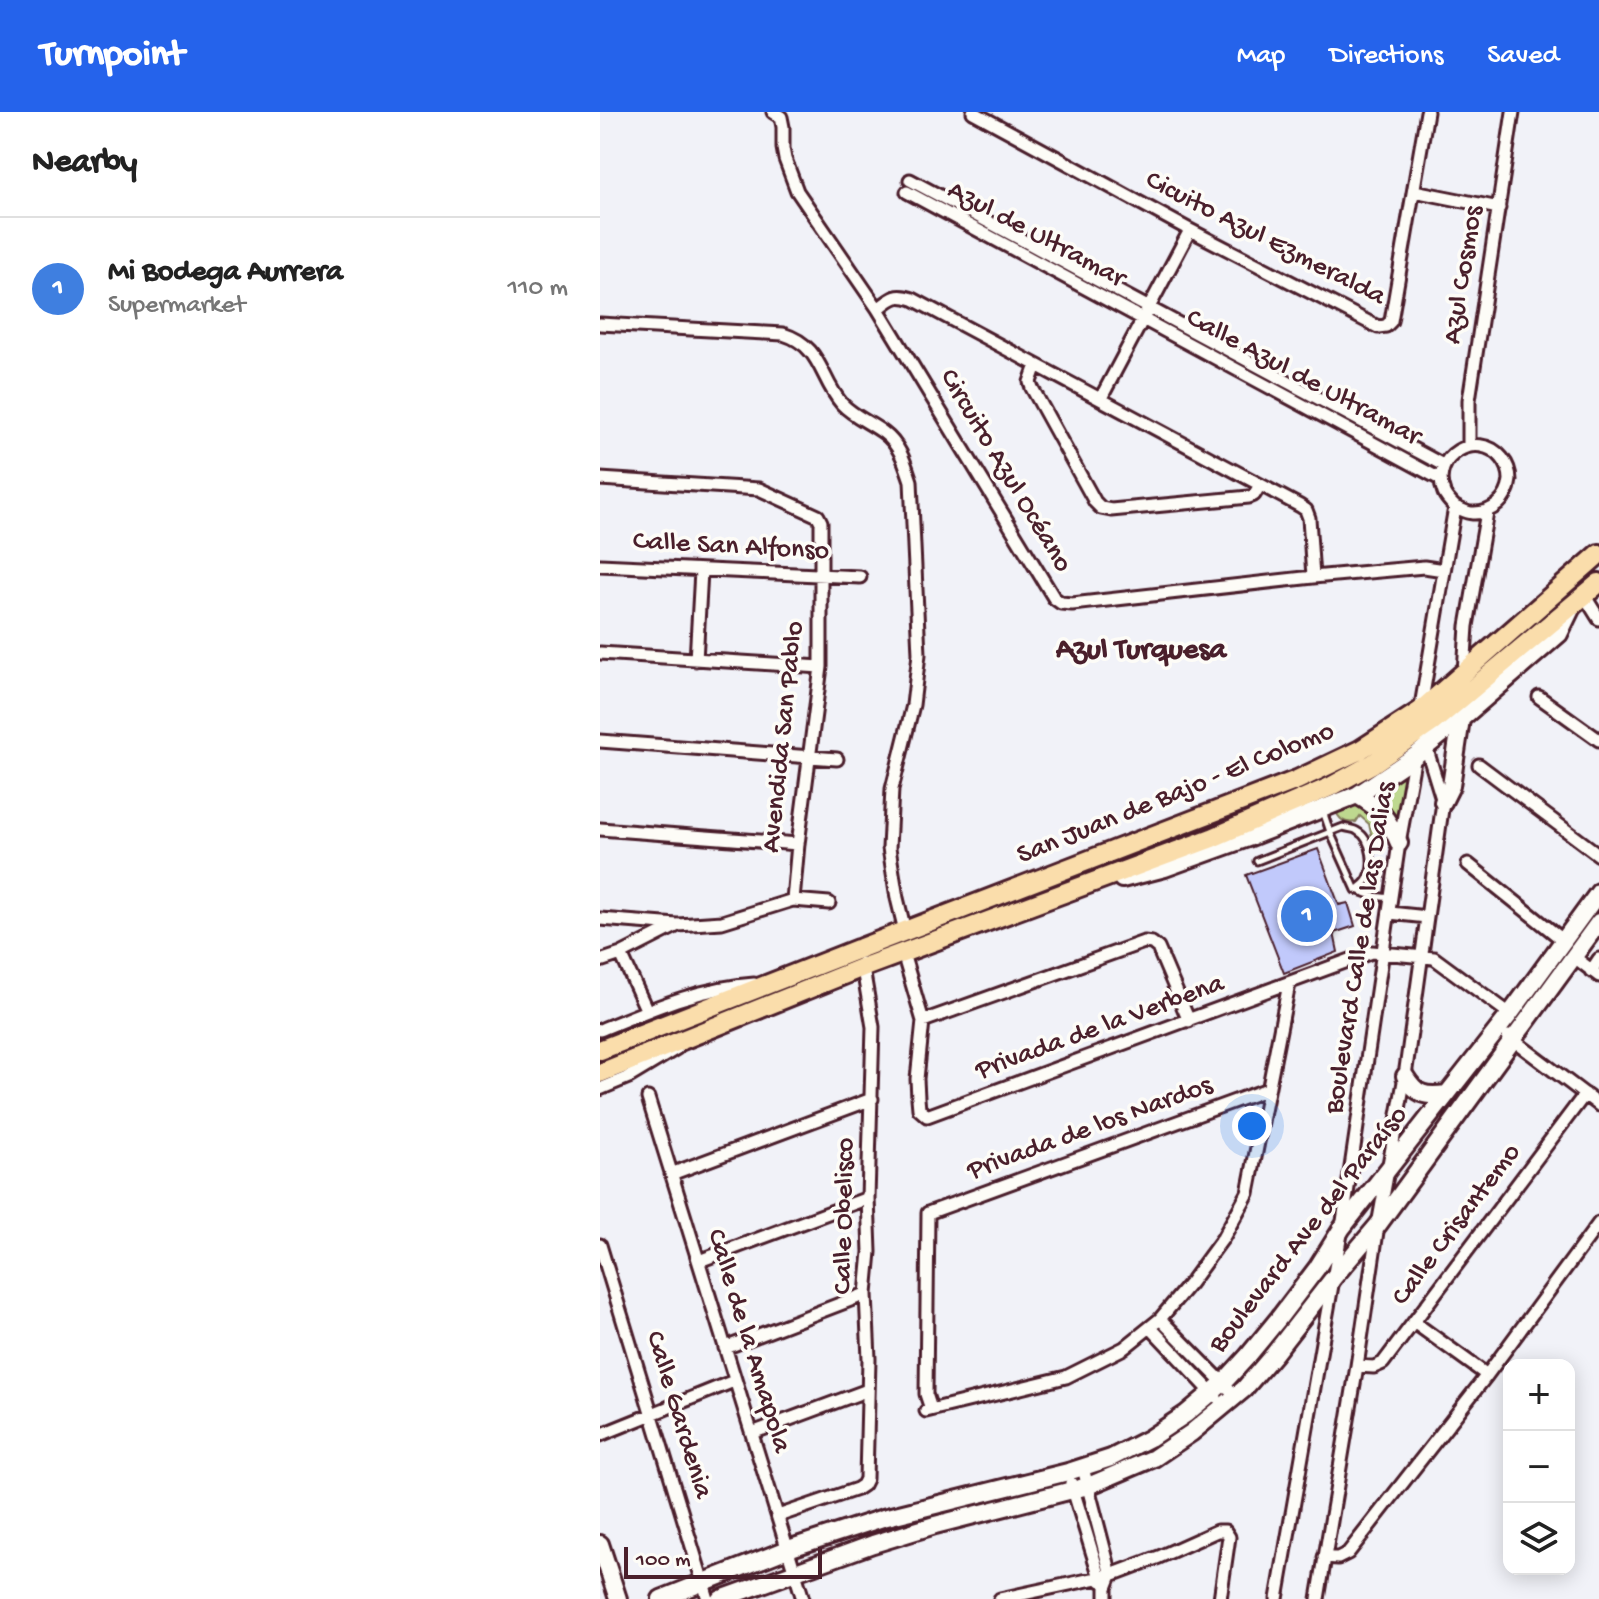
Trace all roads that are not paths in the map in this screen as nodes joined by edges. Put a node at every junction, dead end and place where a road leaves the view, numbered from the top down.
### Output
1 (773, 112) edge
2 (973, 112) edge
3 (1427, 112) edge
4 (1513, 112) edge
5 (1414, 191) junction
6 (1499, 208) junction
7 (1190, 230) junction
8 (1149, 308) junction
9 (878, 309) junction
10 (1142, 320) junction
11 (600, 324) edge
12 (1036, 365) junction
13 (1101, 398) junction
14 (1469, 445) junction
15 (1443, 465) junction
16 (600, 479) edge
17 (1440, 479) junction
18 (1260, 485) junction
19 (1455, 507) junction
20 (1487, 512) junction
21 (1599, 554) edge
22 (600, 565) edge
23 (1444, 570) junction
24 (701, 571) junction
25 (820, 576) junction
26 (860, 577) dead end
27 (1313, 577) junction
28 (1599, 583) edge
29 (1579, 599) junction
30 (1599, 619) edge
31 (600, 653) edge
32 (696, 660) junction
33 (821, 667) junction
34 (1464, 673) junction
35 (1471, 691) junction
36 (1539, 697) dead end
37 (1420, 711) junction
38 (1461, 719) junction
39 (1599, 740) edge
40 (600, 741) edge
41 (1421, 744) junction
42 (809, 756) junction
43 (837, 759) dead end
44 (1479, 765) dead end
45 (1357, 795) junction
46 (1443, 802) junction
47 (1322, 809) junction
48 (600, 829) edge
49 (1330, 832) junction
50 (1399, 843) junction
51 (798, 844) junction
52 (1599, 855) edge
53 (1257, 861) dead end
54 (1468, 864) dead end
55 (1356, 890) junction
56 (1599, 892) edge
57 (1062, 894) junction
58 (1392, 898) junction
59 (793, 900) junction
60 (829, 903) dead end
61 (1390, 913) junction
62 (1427, 917) junction
63 (600, 919) edge
64 (678, 925) junction
65 (1597, 928) edge
66 (1564, 941) junction
67 (897, 942) junction
68 (1384, 953) junction
69 (621, 954) junction
70 (1573, 956) junction
71 (1421, 957) junction
72 (862, 958) junction
73 (1599, 959) edge
74 (600, 961) edge
75 (1595, 973) edge
76 (771, 983) junction
77 (1289, 984) junction
78 (647, 1011) junction
79 (1510, 1014) junction
80 (923, 1021) junction
81 (1189, 1021) junction
82 (1498, 1028) junction
83 (600, 1030) edge
84 (692, 1037) junction
85 (1513, 1039) junction
86 (600, 1050) edge
87 (600, 1073) edge
88 (1405, 1076) junction
89 (600, 1089) edge
90 (1268, 1089) junction
91 (1447, 1094) junction
92 (1585, 1094) junction
93 (648, 1098) dead end
94 (872, 1099) junction
95 (1599, 1105) edge
96 (1387, 1173) junction
97 (671, 1174) junction
98 (868, 1198) junction
99 (1347, 1222) junction
100 (1599, 1223) edge
101 (1378, 1225) junction
102 (600, 1245) edge
103 (1360, 1246) junction
104 (699, 1261) junction
105 (1334, 1277) junction
106 (866, 1294) junction
107 (1155, 1323) junction
108 (1415, 1323) junction
109 (725, 1348) junction
110 (1357, 1366) junction
111 (1487, 1375) junction
112 (734, 1381) junction
113 (1218, 1388) junction
114 (868, 1390) junction
115 (1230, 1401) junction
116 (653, 1414) junction
117 (752, 1433) junction
118 (600, 1435) edge
119 (1075, 1470) junction
120 (1080, 1488) junction
121 (778, 1516) junction
122 (600, 1544) edge
123 (788, 1549) junction
124 (1324, 1557) junction
125 (794, 1571) junction
126 (1105, 1576) junction
127 (706, 1591) edge
128 (1106, 1594) edge
129 (1016, 1597) edge
130 (618, 1599) edge
131 (661, 1599) edge
132 (721, 1599) edge
133 (803, 1599) edge
134 (1000, 1599) edge
135 (1220, 1599) edge
136 (1277, 1599) edge
137 (1318, 1599) edge

1 - 9 street, Circuito Azul Océano
2 - 7 street, Cicuito Azul Ezmeralda
3 - 5 street, Cicuito Azul Ezmeralda
4 - 6 street, Azul Cosmos
5 - 6 street
5 - 7 street, Cicuito Azul Ezmeralda
6 - 14 street, Azul Cosmos
7 - 8 street
8 - 10 street
8 - 10 street, Azul de Ultramar
8 - 15 street, Calle Azul de Ultramar
9 - 12 street, Circuito Azul Océano
9 - 27 street, Circuito Azul Océano
10 - 13 street
10 - 17 street, Calle Azul de Ultramar
11 - 67 street
12 - 13 street, Circuito Azul Océano
12 - 18 street
13 - 18 street, Circuito Azul Océano
14 - 15 street
14 - 20 street
15 - 17 street
16 - 25 street, Avendida San Pablo
17 - 19 street
18 - 27 street, Circuito Azul Océano
19 - 20 street
19 - 23 street, Boulevard Calle de las Dalias
20 - 34 street
21 - 34 main road, San Juan de Bajo - El Colomo
22 - 24 street, Calle San Alfonso
23 - 27 street, Circuito Azul Océano
23 - 37 street, Boulevard Calle de las Dalias
24 - 25 street, Calle San Alfonso
24 - 32 street
25 - 26 street, Calle San Alfonso
25 - 33 street, Avendida San Pablo
28 - 29 main road, San Juan de Bajo - El Colomo
29 - 30 street
29 - 35 main road, San Juan de Bajo - El Colomo
29 - 38 street
31 - 32 street
32 - 33 street
33 - 42 street, Avendida San Pablo
34 - 35 street
34 - 37 main road, San Juan de Bajo - El Colomo
35 - 41 main road, San Juan de Bajo - El Colomo
36 - 39 street
37 - 41 street, Boulevard Calle de las Dalias
37 - 67 main road, San Juan de Bajo - El Colomo
38 - 41 street
38 - 46 street
40 - 42 street
41 - 45 street
41 - 46 street, Boulevard Calle de las Dalias
41 - 50 street, Boulevard Calle de las Dalias
41 - 57 main road, San Juan de Bajo - El Colomo
42 - 43 street
42 - 51 street, Avendida San Pablo
44 - 52 street
45 - 47 street
45 - 50 street
46 - 62 street, Boulevard Calle de las Dalias
47 - 49 lane
47 - 57 street
48 - 51 street
49 - 53 lane
49 - 55 lane
49 - 55 lane
50 - 58 street, Boulevard Calle de las Dalias
51 - 59 street, Avendida San Pablo
54 - 66 street
55 - 58 lane
56 - 66 street, Boulevard Ave del Paraíso
57 - 67 main road, San Juan de Bajo - El Colomo
58 - 61 street, Boulevard Calle de las Dalias
59 - 60 street
59 - 64 street
61 - 62 street
61 - 68 street, Boulevard Calle de las Dalias
62 - 71 street, Boulevard Calle de las Dalias
63 - 64 street
64 - 69 street
65 - 70 street, Boulevard Ave del Paraíso
66 - 79 street, Boulevard Ave del Paraíso
67 - 72 main road, San Juan de Bajo - El Colomo
67 - 80 street
68 - 71 street, Privada de la Verbena
68 - 77 street, Privada de la Verbena
68 - 99 street, Boulevard Calle de las Dalias
69 - 74 street
69 - 78 street
70 - 75 street
70 - 85 street, Boulevard Ave del Paraíso
71 - 79 street, Privada de la Verbena
71 - 88 street, Boulevard Calle de las Dalias
72 - 76 main road
72 - 84 main road
72 - 94 street, Calle Obelisco
73 - 75 street
76 - 78 street
76 - 86 main road
77 - 81 street, Privada de la Verbena
77 - 90 street
78 - 83 street
79 - 82 street, Boulevard Ave del Paraíso
80 - 81 street
80 - 81 street, Privada de la Verbena
82 - 85 street
82 - 91 street, Boulevard Ave del Paraíso
84 - 87 main road
84 - 89 street
85 - 92 street
85 - 101 street, Boulevard Ave del Paraíso
88 - 91 street
88 - 96 street, Boulevard Calle de las Dalias
90 - 107 street
90 - 107 street, Privada de los Nardos
91 - 96 street, Boulevard Ave del Paraíso
92 - 95 street
92 - 108 street, Calle Crisantemo
93 - 97 street, Calle de la Amapola
94 - 97 street
94 - 98 street, Calle Obelisco
96 - 99 street, Boulevard Ave del Paraíso
96 - 101 street, Boulevard Calle de las Dalias
97 - 104 street, Calle de la Amapola
98 - 104 street
98 - 106 street, Calle Obelisco
99 - 101 street
99 - 103 street
99 - 105 street, Boulevard Calle de las Dalias
99 - 113 street, Boulevard Ave del Paraíso
100 - 111 street
101 - 103 street, Boulevard Ave del Paraíso
101 - 110 street, Boulevard Calle de las Dalias
102 - 116 street, Calle Gardenia
103 - 105 street, Boulevard Ave del Paraíso
104 - 109 street, Calle de la Amapola
105 - 115 street, Boulevard Ave del Paraíso
105 - 136 street, Boulevard Calle de las Dalias
106 - 109 street
106 - 114 street, Calle Obelisco
107 - 113 street
108 - 110 street, Calle Crisantemo
108 - 111 street
109 - 112 street, Calle de la Amapola
110 - 124 street, Boulevard Calle de las Dalias
111 - 124 street
112 - 116 street
112 - 117 street, Calle de la Amapola
113 - 115 street
113 - 119 street, Boulevard Ave del Paraíso
114 - 117 street
114 - 121 street, Calle Obelisco
115 - 120 street, Boulevard Ave del Paraíso
116 - 118 street
116 - 127 street, Calle Gardenia
117 - 121 street, Calle de la Amapola
119 - 120 street
119 - 123 street, Boulevard Ave del Paraíso
120 - 125 street, Boulevard Ave del Paraíso
120 - 126 street
121 - 123 street, Calle de la Amapola
122 - 130 street
123 - 125 street, Calle de la Amapola
123 - 127 street, Boulevard Ave del Paraíso
124 - 137 street, Boulevard Calle de las Dalias
125 - 132 street, Boulevard Ave del Paraíso
125 - 133 street, Calle de la Amapola
126 - 128 street
126 - 129 street
126 - 135 street
127 - 131 street, Boulevard Ave del Paraíso
129 - 134 street

